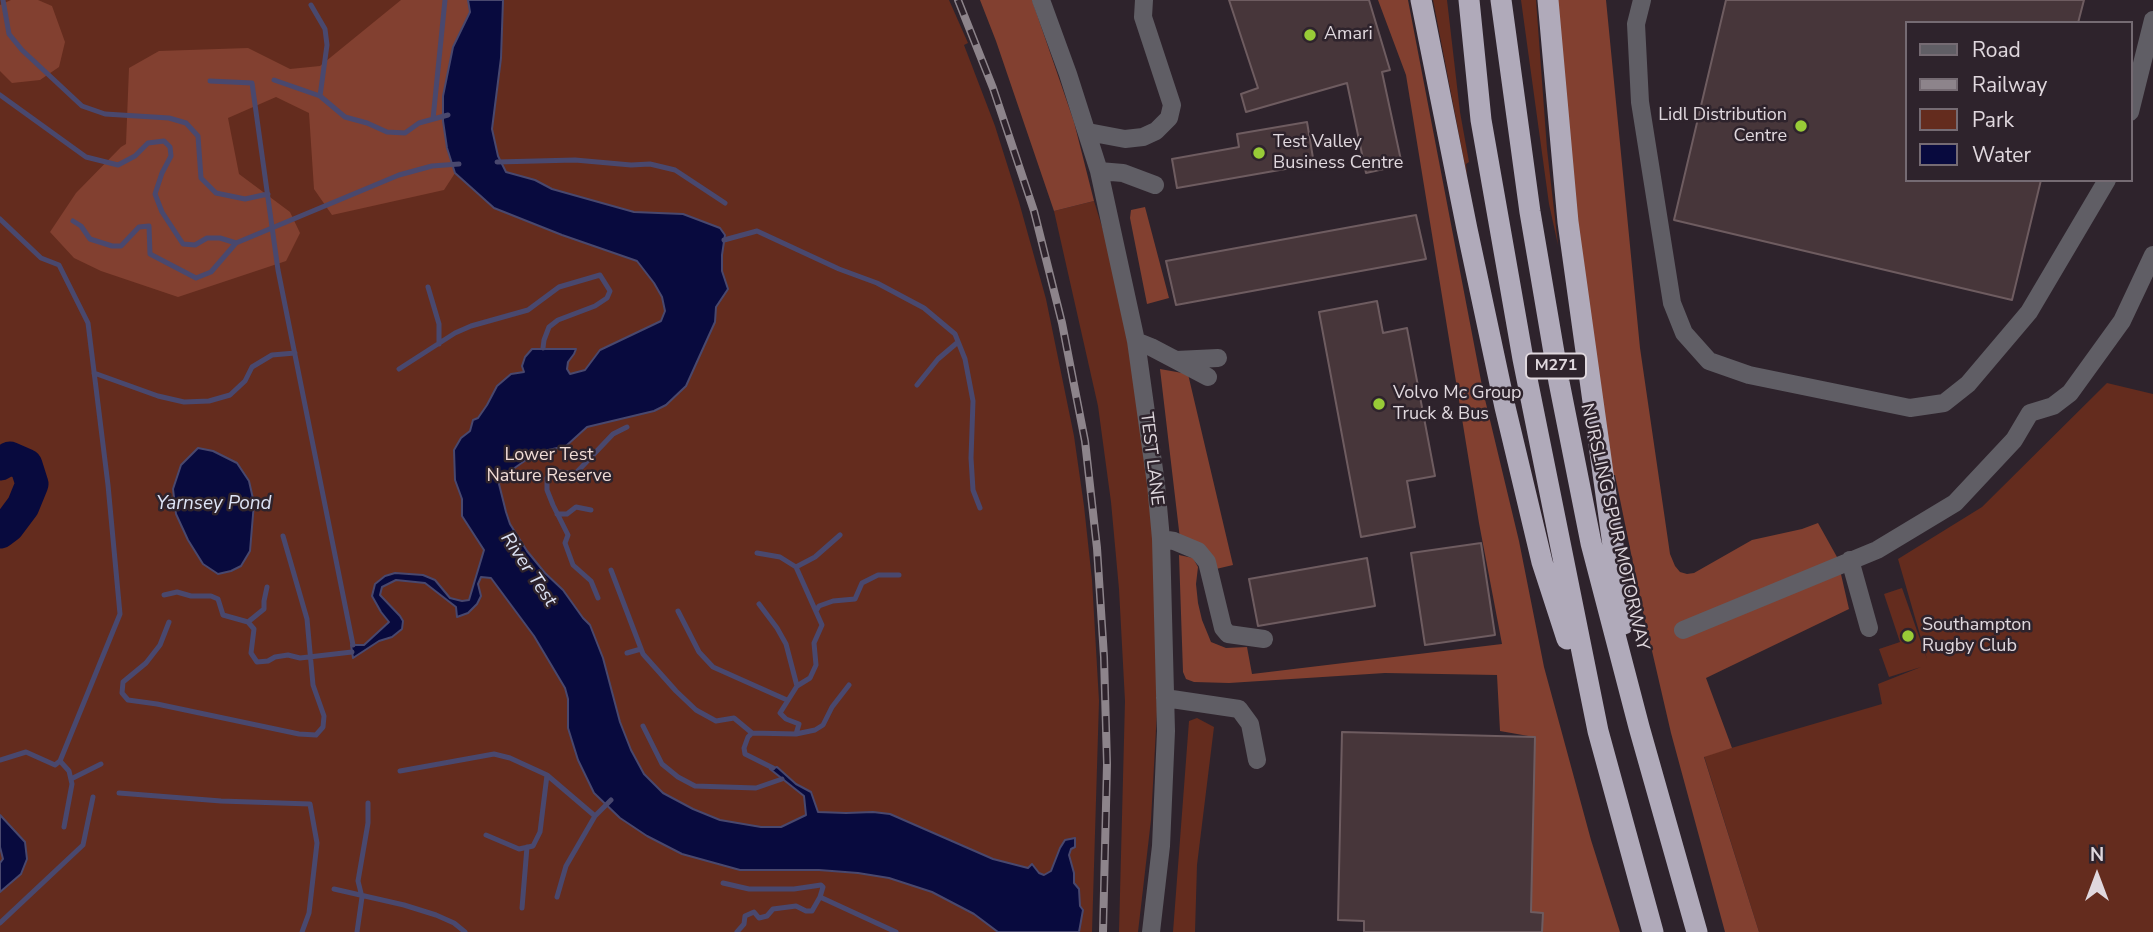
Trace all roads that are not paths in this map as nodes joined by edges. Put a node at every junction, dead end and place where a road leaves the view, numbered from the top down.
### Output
1 (1041, 0) edge
2 (1144, 0) edge
3 (1421, 0) edge
4 (1469, 0) edge
5 (1501, 0) edge
6 (1548, 0) edge
7 (1642, 0) edge
8 (2153, 20) edge
9 (2132, 104) edge
10 (1088, 132) junction
11 (1098, 171) junction
12 (2105, 182) edge
13 (1155, 185) dead end
14 (2153, 255) edge
15 (2147, 282) edge
16 (1136, 341) junction
17 (1219, 358) dead end
18 (1173, 360) junction
19 (1208, 377) dead end
20 (1161, 539) junction
21 (1850, 560) junction
22 (1869, 628) dead end
23 (1683, 630) dead end
24 (1264, 639) dead end
25 (1165, 698) junction
26 (1639, 727) junction
27 (1598, 731) junction
28 (1257, 760) dead end
29 (1151, 932) edge
30 (1653, 932) edge
31 (1697, 932) edge

1 - 10 street, TEST LANE
2 - 10 street
3 - 27 highway, M271
4 - 27 highway, M271
5 - 26 highway, NURSLING SPUR MOTORWAY / M271
6 - 26 highway, M271
7 - 12 street
8 - 9 street
10 - 11 street, TEST LANE
11 - 13 street
11 - 16 street, TEST LANE
14 - 15 street
15 - 21 street
16 - 18 street
16 - 20 street, TEST LANE
17 - 18 street
18 - 19 street
20 - 24 street
20 - 25 street, TEST LANE
21 - 22 street
21 - 23 street
25 - 28 street
25 - 29 street, TEST LANE
26 - 31 highway, NURSLING SPUR MOTORWAY / M271
27 - 30 highway, M271

